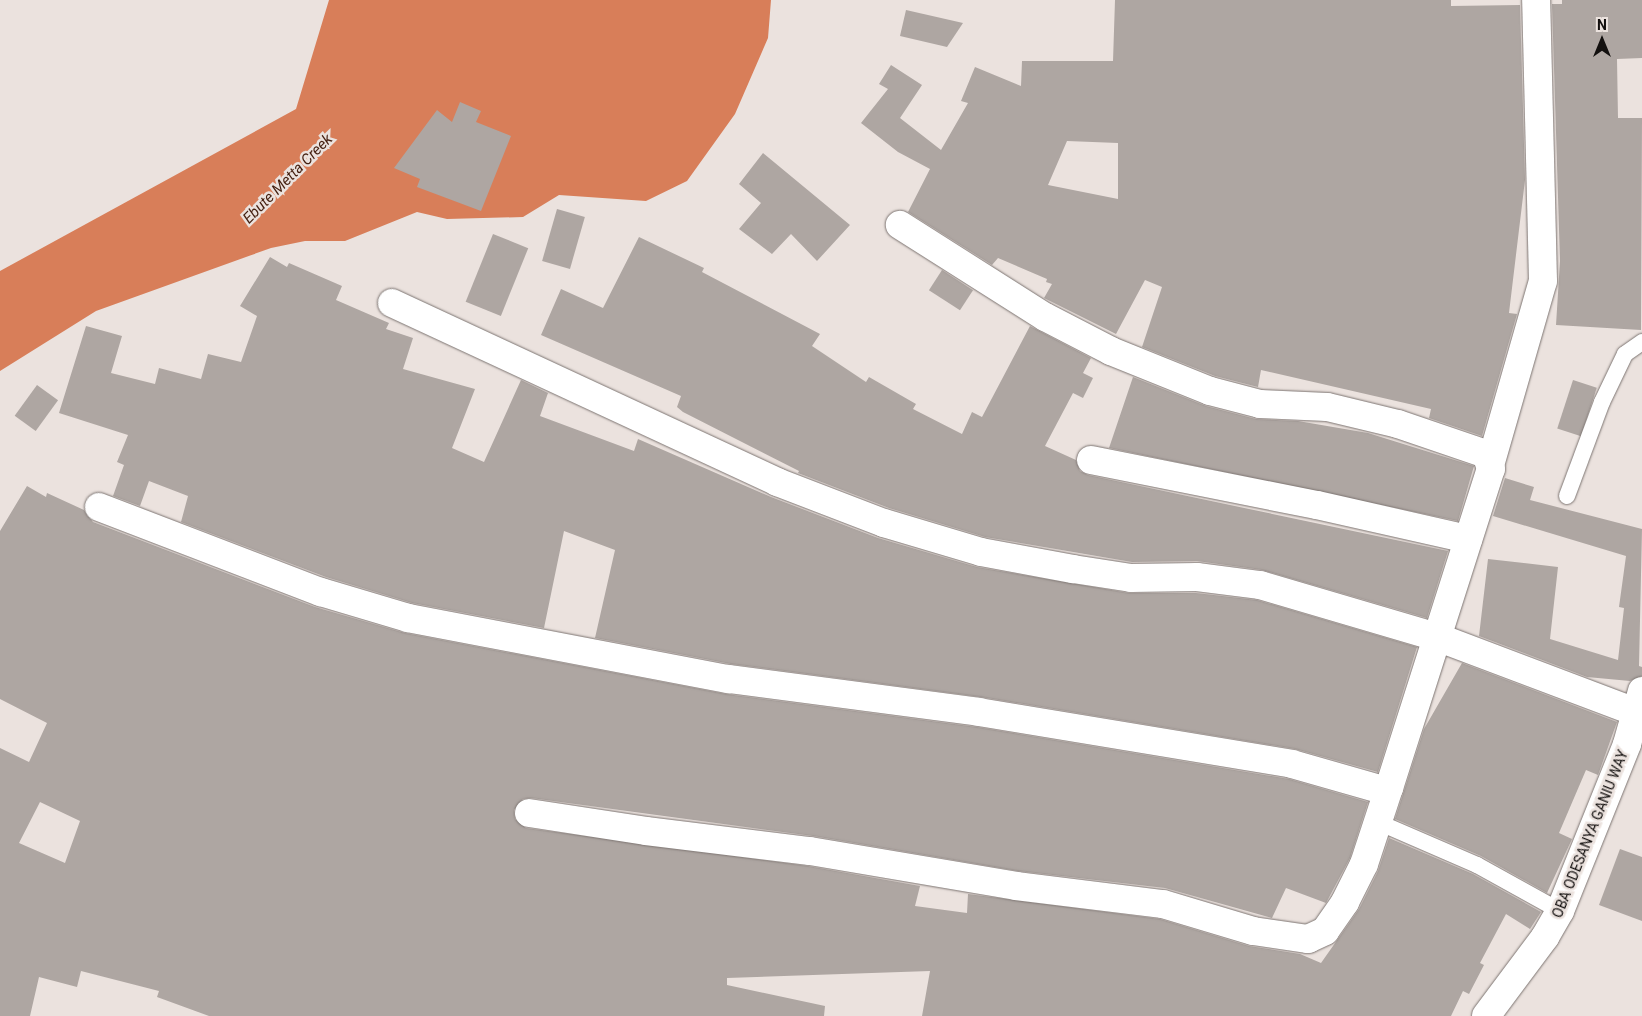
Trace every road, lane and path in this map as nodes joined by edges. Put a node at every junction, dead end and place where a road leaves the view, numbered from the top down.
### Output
1 (1536, 0) edge
2 (900, 225) dead end
3 (392, 303) dead end
4 (1642, 342) edge
5 (1091, 460) dead end
6 (1491, 462) junction
7 (1567, 496) dead end
8 (99, 507) dead end
9 (1468, 539) junction
10 (1437, 637) junction
11 (1639, 702) edge
12 (1389, 788) junction
13 (529, 813) dead end
14 (1380, 823) junction
15 (1560, 911) junction
16 (1486, 1016) edge

1 - 6 street
2 - 6 street
3 - 10 street
4 - 7 lane
5 - 9 street
6 - 9 street
8 - 12 street
9 - 10 street
10 - 11 street
10 - 12 street
11 - 15 street, OBA ODESANYA GANIU WAY
12 - 14 street
13 - 14 street
14 - 15 lane
15 - 16 street, OBA ODESANYA GANIU WAY

